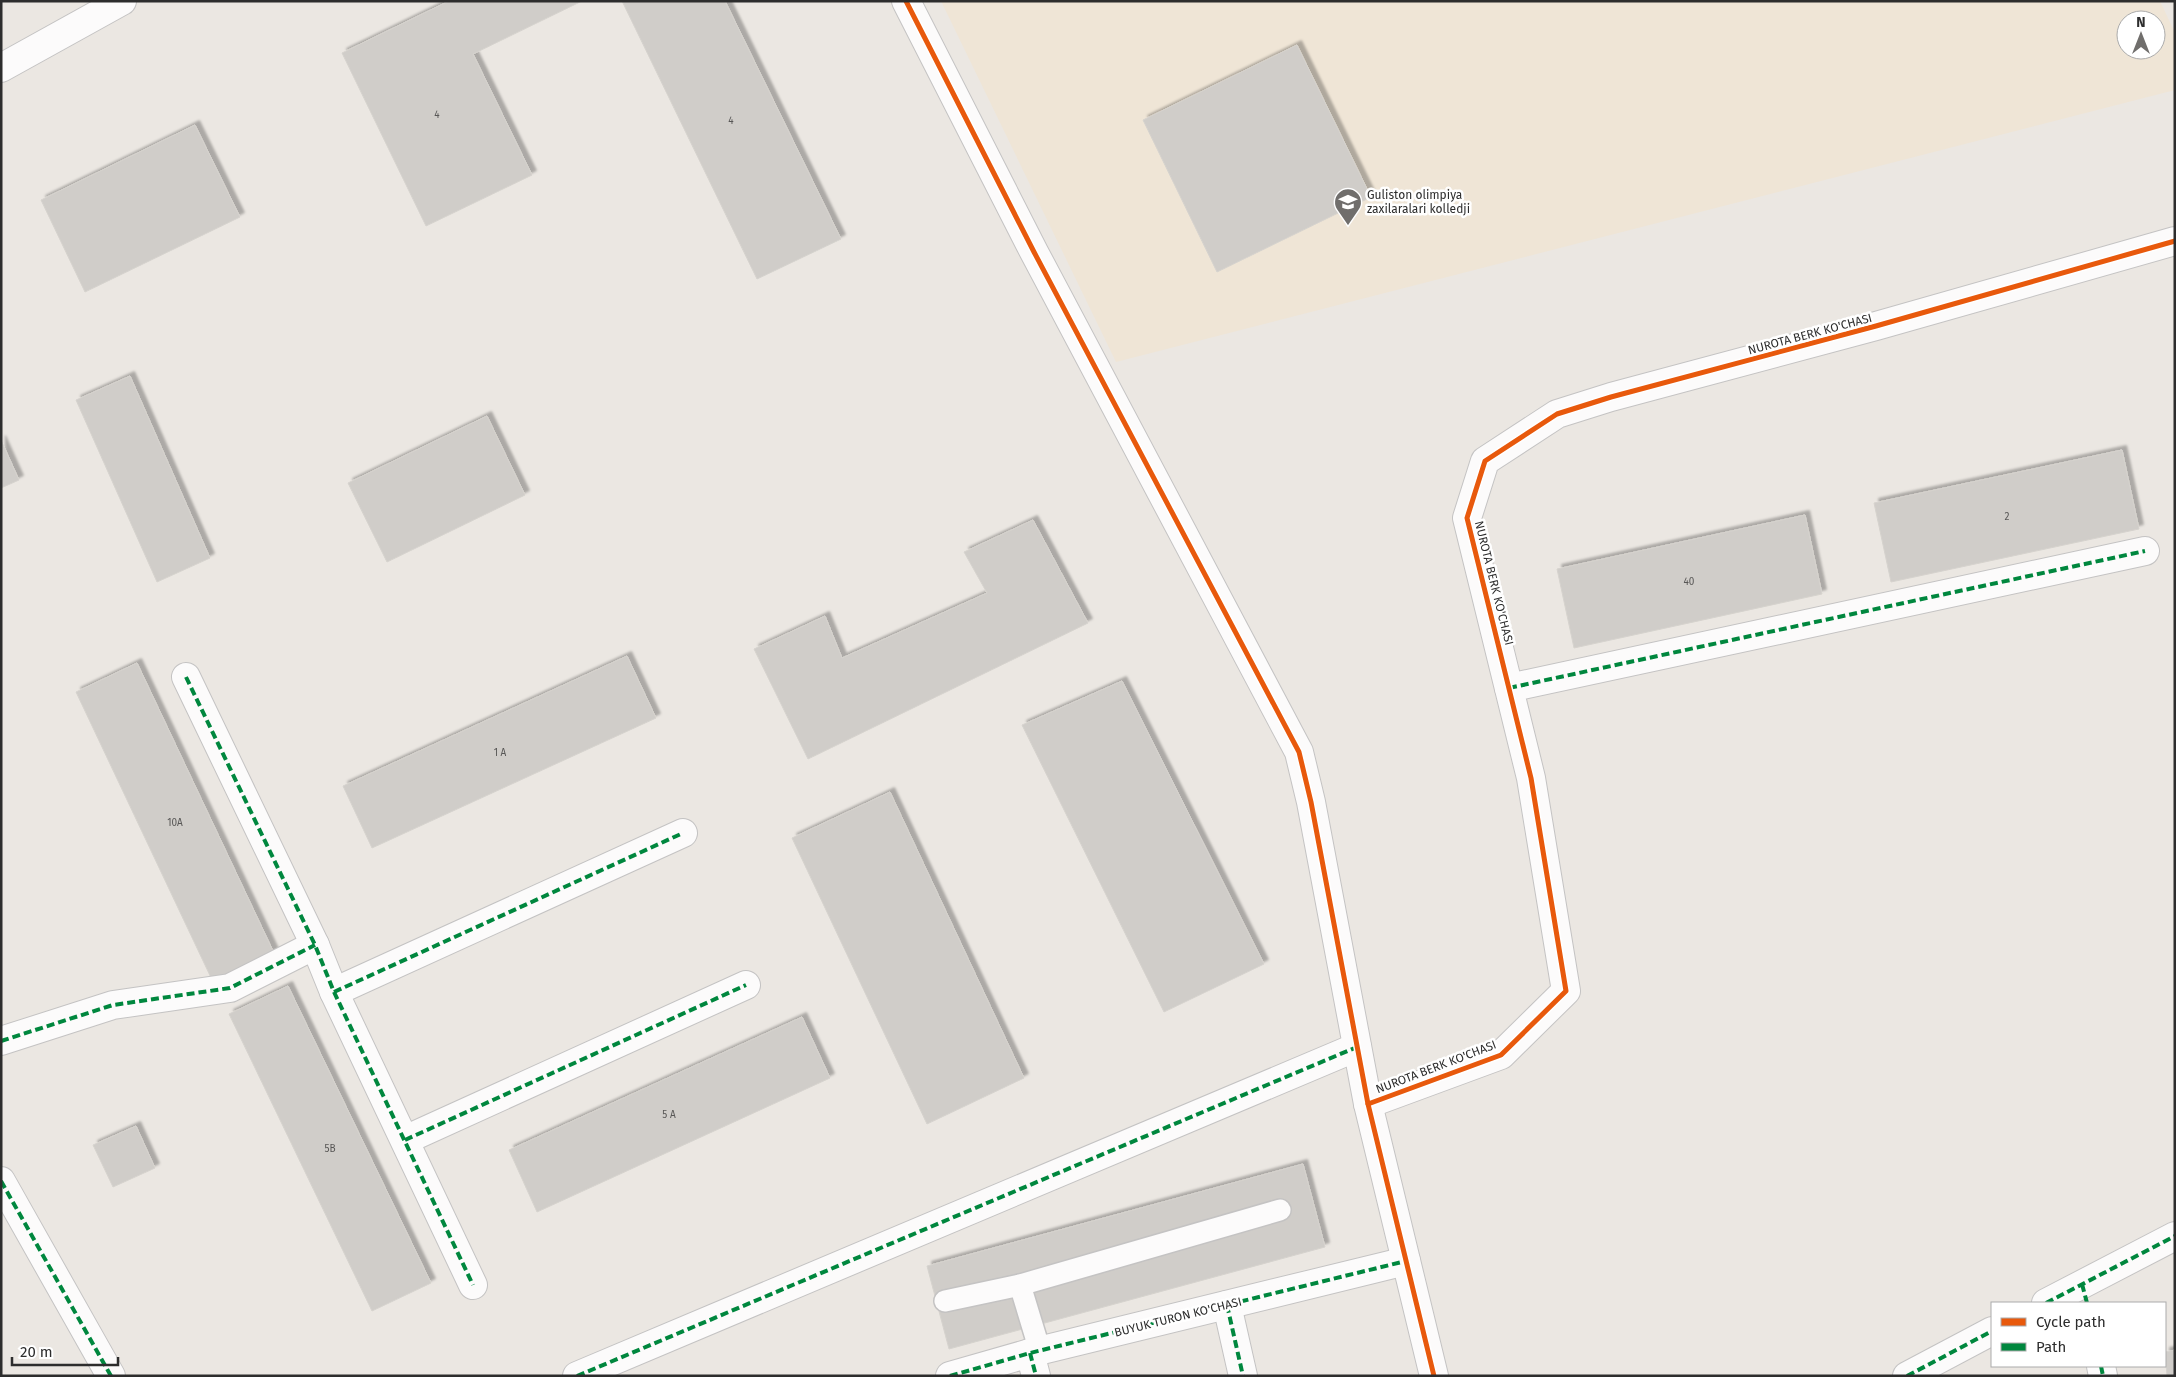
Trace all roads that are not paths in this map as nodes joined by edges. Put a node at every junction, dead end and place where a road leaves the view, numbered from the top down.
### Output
1 (122, 1) edge
2 (906, 1) edge
3 (1, 68) edge
4 (2175, 241) edge
5 (2145, 551) dead end
6 (186, 677) dead end
7 (1509, 688) junction
8 (683, 833) dead end
9 (315, 945) junction
10 (746, 985) dead end
11 (334, 992) junction
12 (1, 1042) edge
13 (1357, 1047) junction
14 (1368, 1104) junction
15 (405, 1140) junction
16 (1, 1181) edge
17 (1280, 1210) dead end
18 (2175, 1236) edge
19 (1406, 1261) junction
20 (473, 1285) dead end
21 (1020, 1285) junction
22 (2084, 1294) edge
23 (945, 1301) dead end
24 (2050, 1302) edge
25 (1227, 1305) junction
26 (1991, 1332) edge
27 (1035, 1360) edge
28 (112, 1376) edge
29 (577, 1376) edge
30 (950, 1376) edge
31 (1243, 1376) edge
32 (1434, 1376) edge
33 (1907, 1376) edge

1 - 3 street
2 - 13 street
4 - 7 street, NUROTA BERK KO'CHASI
5 - 7 street
6 - 9 street
7 - 14 street, NUROTA BERK KO'CHASI
8 - 11 street
9 - 11 street
9 - 12 street
10 - 15 street
11 - 15 street
13 - 14 street
13 - 29 street
14 - 19 street
15 - 20 street
16 - 28 street
17 - 21 lane
18 - 22 street
19 - 25 street, BUYUK TURON KO'CHASI
19 - 32 street
21 - 23 lane
21 - 27 lane
22 - 24 street
25 - 27 street, BUYUK TURON KO'CHASI
25 - 31 street
26 - 33 street
27 - 30 street, BUYUK TURON KO'CHASI

